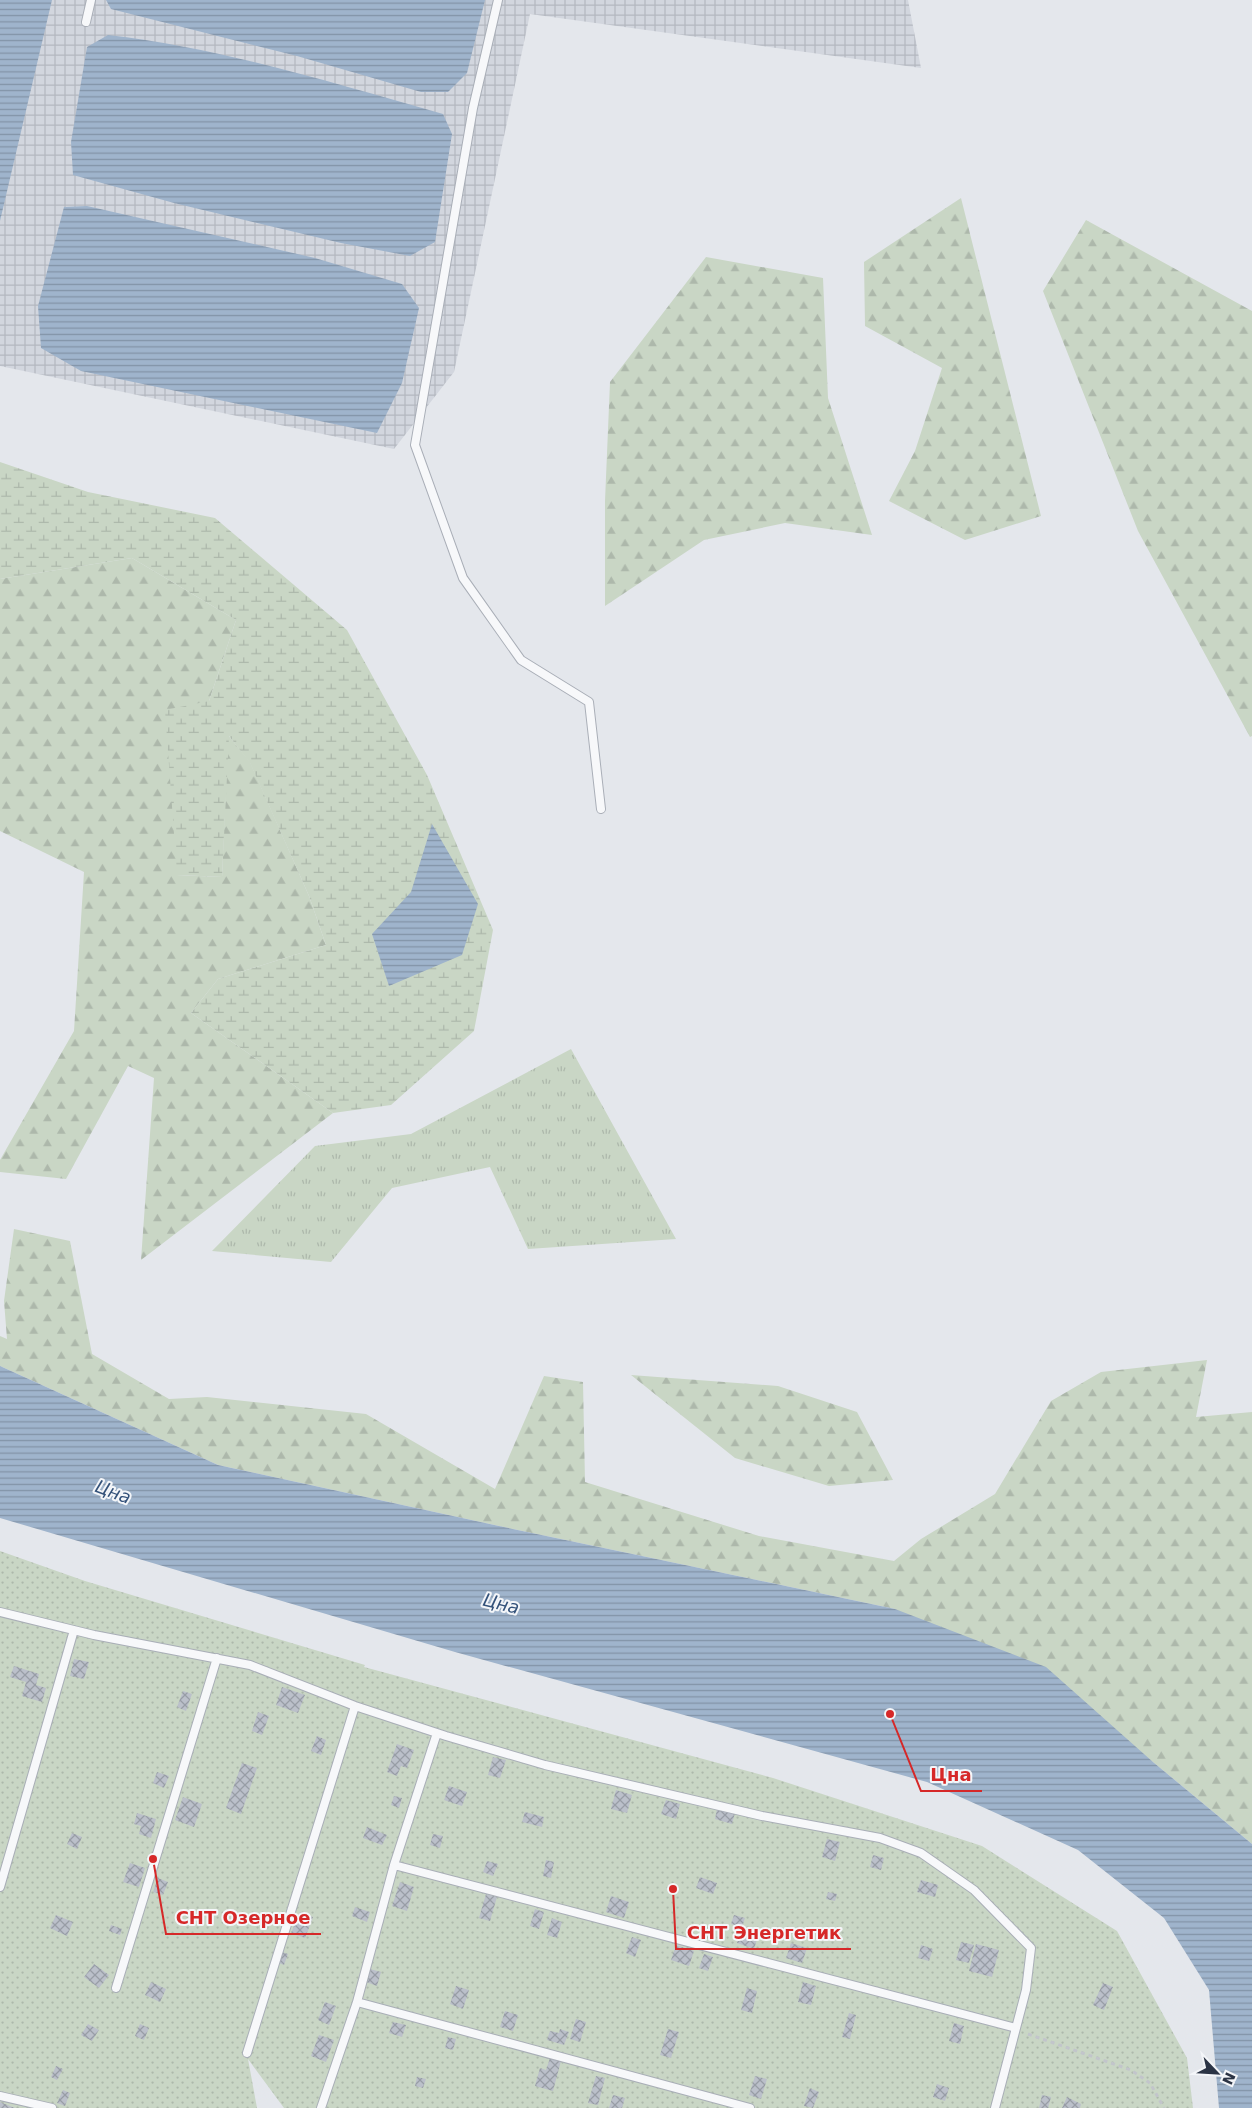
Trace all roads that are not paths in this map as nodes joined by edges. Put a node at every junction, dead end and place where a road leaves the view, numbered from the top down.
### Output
1 (90, 0) edge
2 (498, 0) edge
3 (86, 22) dead end
4 (601, 809) dead end
5 (0, 1612) edge
6 (74, 1630) junction
7 (217, 1658) junction
8 (355, 1706) junction
9 (437, 1733) junction
10 (394, 1865) junction
11 (0, 1887) edge
12 (116, 1988) dead end
13 (357, 2002) junction
14 (1016, 2028) junction
15 (247, 2053) dead end
16 (0, 2096) edge
17 (52, 2108) edge
18 (321, 2108) edge
19 (750, 2108) edge
20 (995, 2108) edge

1 - 3 lane
2 - 4 lane
5 - 6 lane
6 - 7 lane
6 - 11 lane
7 - 8 lane
7 - 12 lane
8 - 9 lane
8 - 15 lane
9 - 10 lane
9 - 14 lane
10 - 13 lane
10 - 14 lane
13 - 18 lane
13 - 19 lane
14 - 20 lane
16 - 17 lane

